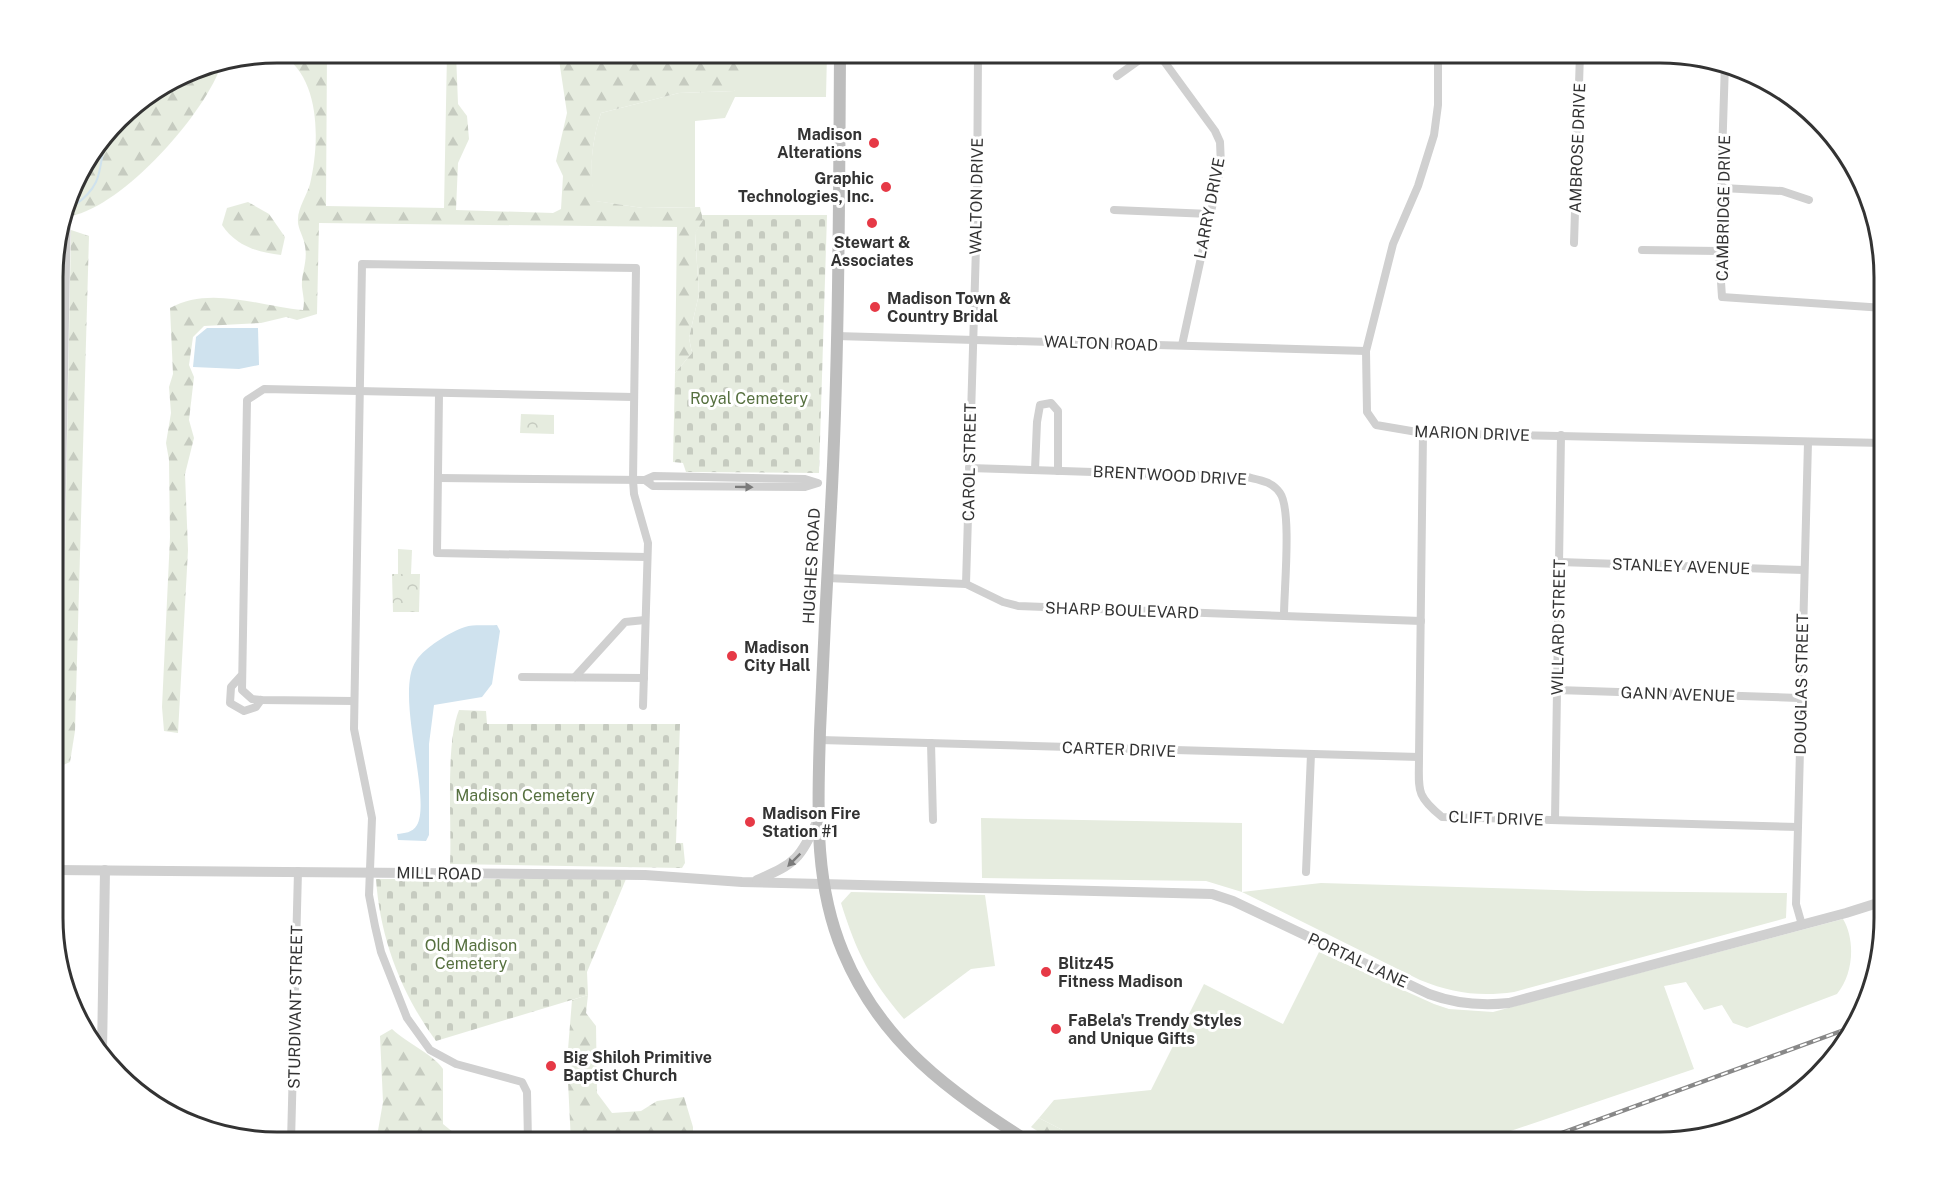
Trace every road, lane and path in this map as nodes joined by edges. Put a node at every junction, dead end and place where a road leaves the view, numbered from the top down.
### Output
1 (840, 63) edge
2 (978, 63) edge
3 (1134, 63) edge
4 (1166, 63) edge
5 (1438, 63) edge
6 (1580, 63) edge
7 (1725, 73) edge
8 (1117, 76) dead end
9 (1722, 188) junction
10 (1809, 200) dead end
11 (1114, 210) dead end
12 (1210, 214) junction
13 (66, 239) edge
14 (1574, 243) dead end
15 (1642, 250) dead end
16 (1719, 251) junction
17 (1874, 307) edge
18 (836, 336) junction
19 (971, 340) junction
20 (1182, 345) junction
21 (1366, 351) junction
22 (359, 393) junction
23 (439, 394) junction
24 (633, 397) junction
25 (63, 428) edge
26 (1424, 433) junction
27 (1561, 435) junction
28 (1808, 442) junction
29 (1874, 443) edge
30 (969, 468) junction
31 (1035, 470) junction
32 (1058, 471) junction
33 (439, 478) junction
34 (633, 480) junction
35 (832, 483) junction
36 (647, 557) junction
37 (1559, 562) junction
38 (1804, 570) junction
39 (827, 578) junction
40 (966, 584) junction
41 (1284, 615) junction
42 (645, 620) junction
43 (1421, 621) junction
44 (242, 676) junction
45 (522, 677) dead end
46 (575, 677) junction
47 (644, 678) junction
48 (1557, 690) junction
49 (1799, 698) junction
50 (261, 700) junction
51 (354, 701) junction
52 (643, 706) dead end
53 (820, 740) junction
54 (932, 743) junction
55 (1311, 754) junction
56 (1419, 757) junction
57 (818, 820) junction
58 (933, 820) dead end
59 (1555, 820) junction
60 (1798, 827) junction
61 (63, 870) edge
62 (105, 870) junction
63 (298, 871) junction
64 (369, 872) junction
65 (1306, 872) dead end
66 (753, 882) junction
67 (824, 884) junction
68 (1874, 904) edge
69 (1802, 925) junction
70 (102, 1041) edge
71 (291, 1132) edge
72 (528, 1132) edge
73 (1014, 1132) edge

1 - 18 main road, HUGHES ROAD
2 - 19 street, WALTON DRIVE
3 - 8 street
4 - 12 street, LARRY DRIVE
5 - 21 street, MARION DRIVE
6 - 14 street, AMBROSE DRIVE
7 - 9 street, CAMBRIDGE DRIVE
9 - 10 street
9 - 16 street, CAMBRIDGE DRIVE
11 - 12 street
12 - 20 street, LARRY DRIVE
13 - 25 street
15 - 16 street
16 - 17 street, CAMBRIDGE DRIVE
18 - 19 street, WALTON ROAD
18 - 35 main road, HUGHES ROAD
19 - 20 street, WALTON ROAD
19 - 30 street, CAROL STREET
20 - 21 street, WALTON ROAD
21 - 26 street, MARION DRIVE
22 - 23 street
22 - 24 street
22 - 44 street
22 - 51 street
23 - 24 street
23 - 33 street
24 - 34 street
26 - 27 street, MARION DRIVE
26 - 43 street, CLIFT DRIVE
27 - 28 street, MARION DRIVE
27 - 37 street, WILLARD STREET
28 - 29 street, MARION DRIVE
28 - 38 street, DOUGLAS STREET
30 - 31 street, BRENTWOOD DRIVE
30 - 40 street, CAROL STREET
31 - 32 street, BRENTWOOD DRIVE
31 - 32 street
32 - 41 street, BRENTWOOD DRIVE
33 - 34 street
33 - 36 street
34 - 35 street
34 - 36 street
35 - 39 main road, HUGHES ROAD
36 - 42 street
37 - 38 street, STANLEY AVENUE
37 - 48 street, WILLARD STREET
38 - 49 street, DOUGLAS STREET
39 - 40 street, SHARP BOULEVARD
39 - 53 main road, HUGHES ROAD
40 - 41 street, SHARP BOULEVARD
41 - 43 street, SHARP BOULEVARD
42 - 46 street
42 - 47 street
43 - 56 street, CLIFT DRIVE
44 - 50 street
44 - 50 street
45 - 46 street
46 - 47 street
47 - 52 street
48 - 49 street, GANN AVENUE
48 - 59 street, WILLARD STREET
49 - 60 street, DOUGLAS STREET
50 - 51 street
51 - 64 street
53 - 54 street, CARTER DRIVE
53 - 57 main road, HUGHES ROAD
54 - 55 street, CARTER DRIVE
54 - 58 street
55 - 56 street, CARTER DRIVE
55 - 65 street
56 - 59 street, CLIFT DRIVE
57 -> 66 street
57 - 67 main road, HUGHES ROAD
59 - 60 street, CLIFT DRIVE
60 - 69 street, DOUGLAS STREET
61 - 62 street, MILL ROAD
62 - 63 street, MILL ROAD
62 - 70 street
63 - 64 street, MILL ROAD
63 - 71 street, STURDIVANT STREET
64 - 66 street, MILL ROAD
64 - 72 street
66 - 67 street, MILL ROAD
67 - 69 street, PORTAL LANE
67 - 73 main road, HUGHES ROAD
68 - 69 street, PORTAL LANE

